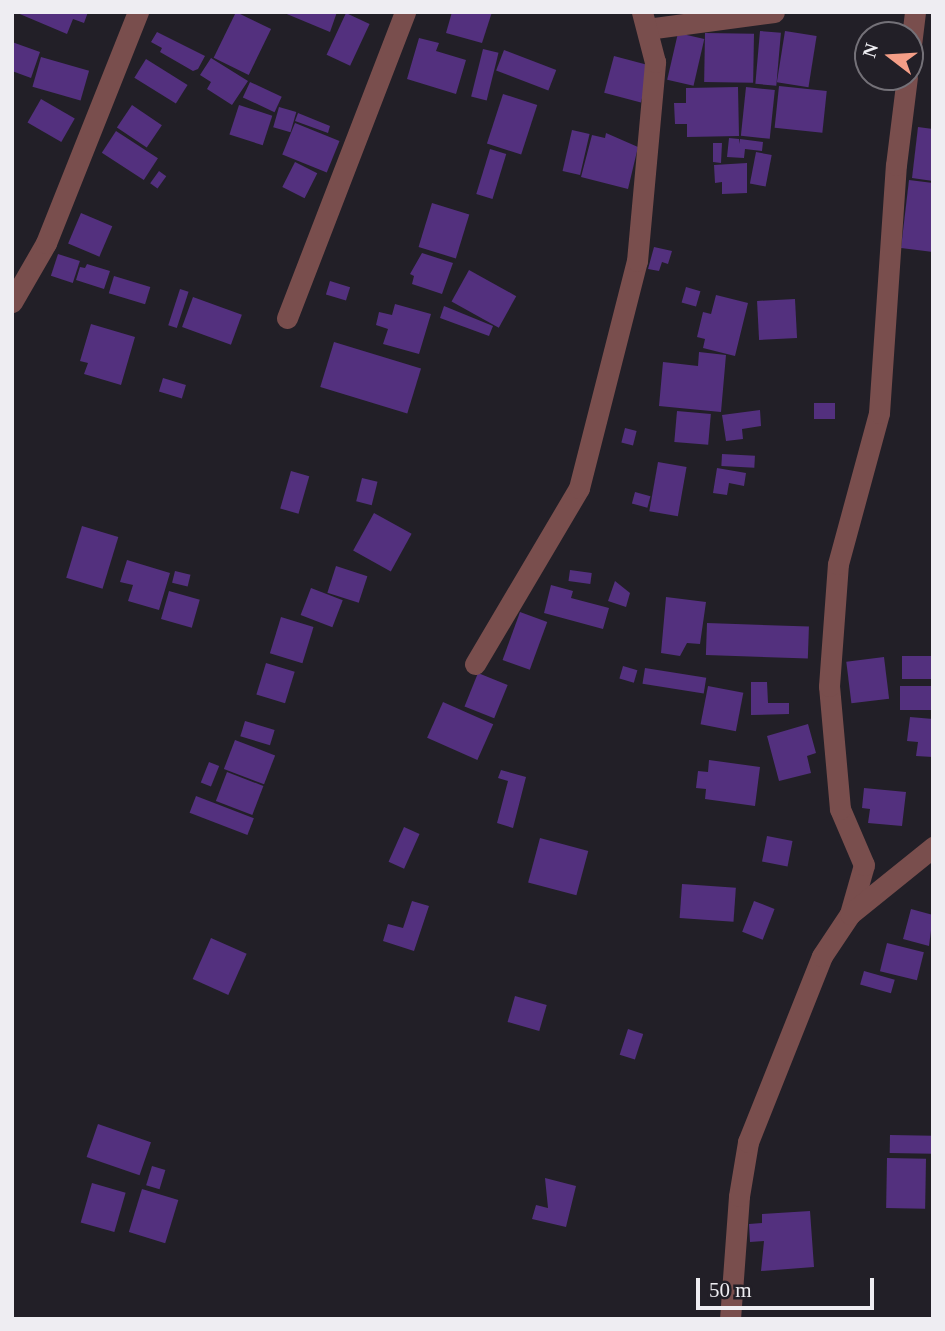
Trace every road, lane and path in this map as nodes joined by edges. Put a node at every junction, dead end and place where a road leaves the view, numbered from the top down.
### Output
1 (138, 12) edge
2 (405, 12) edge
3 (774, 12) edge
4 (644, 21) edge
5 (905, 91) edge
6 (12, 302) edge
7 (288, 318) dead end
8 (475, 664) dead end
9 (933, 847) edge
10 (850, 915) junction
11 (730, 1319) edge

1 - 6 street
2 - 7 street
3 - 4 street
4 - 8 street
5 - 10 street
9 - 10 street
10 - 11 street

